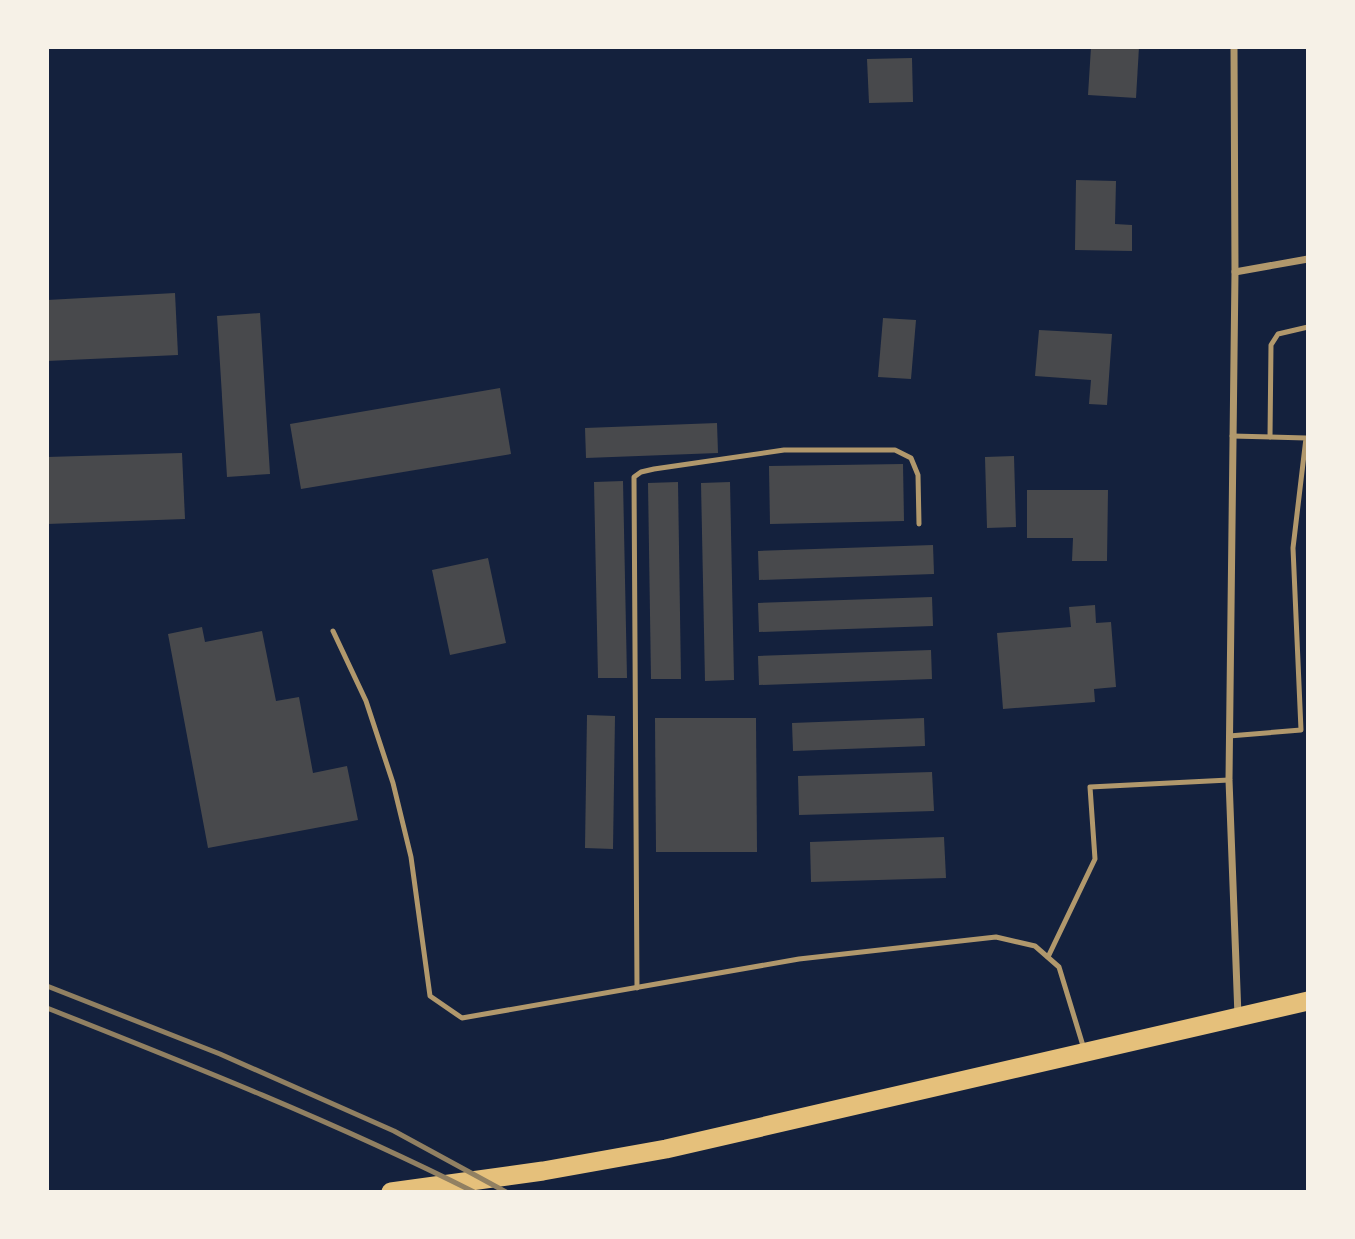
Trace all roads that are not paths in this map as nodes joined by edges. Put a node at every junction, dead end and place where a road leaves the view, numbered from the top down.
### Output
1 (1234, 47) edge
2 (1308, 259) edge
3 (1235, 272) junction
4 (1308, 327) edge
5 (1232, 436) junction
6 (1270, 437) junction
7 (919, 524) dead end
8 (333, 631) dead end
9 (1229, 736) junction
10 (1229, 780) junction
11 (1048, 957) junction
12 (637, 988) junction
13 (1308, 1000) edge
14 (1238, 1017) junction
15 (1085, 1052) junction
16 (391, 1192) edge

1 - 3 street
2 - 3 street
3 - 5 street
4 - 6 lane
5 - 6 lane
5 - 9 street
6 - 9 lane
7 - 12 lane
8 - 12 lane
9 - 10 street
10 - 11 lane
10 - 14 street
11 - 12 lane
11 - 15 lane
13 - 14 highway
14 - 15 highway
15 - 16 highway

